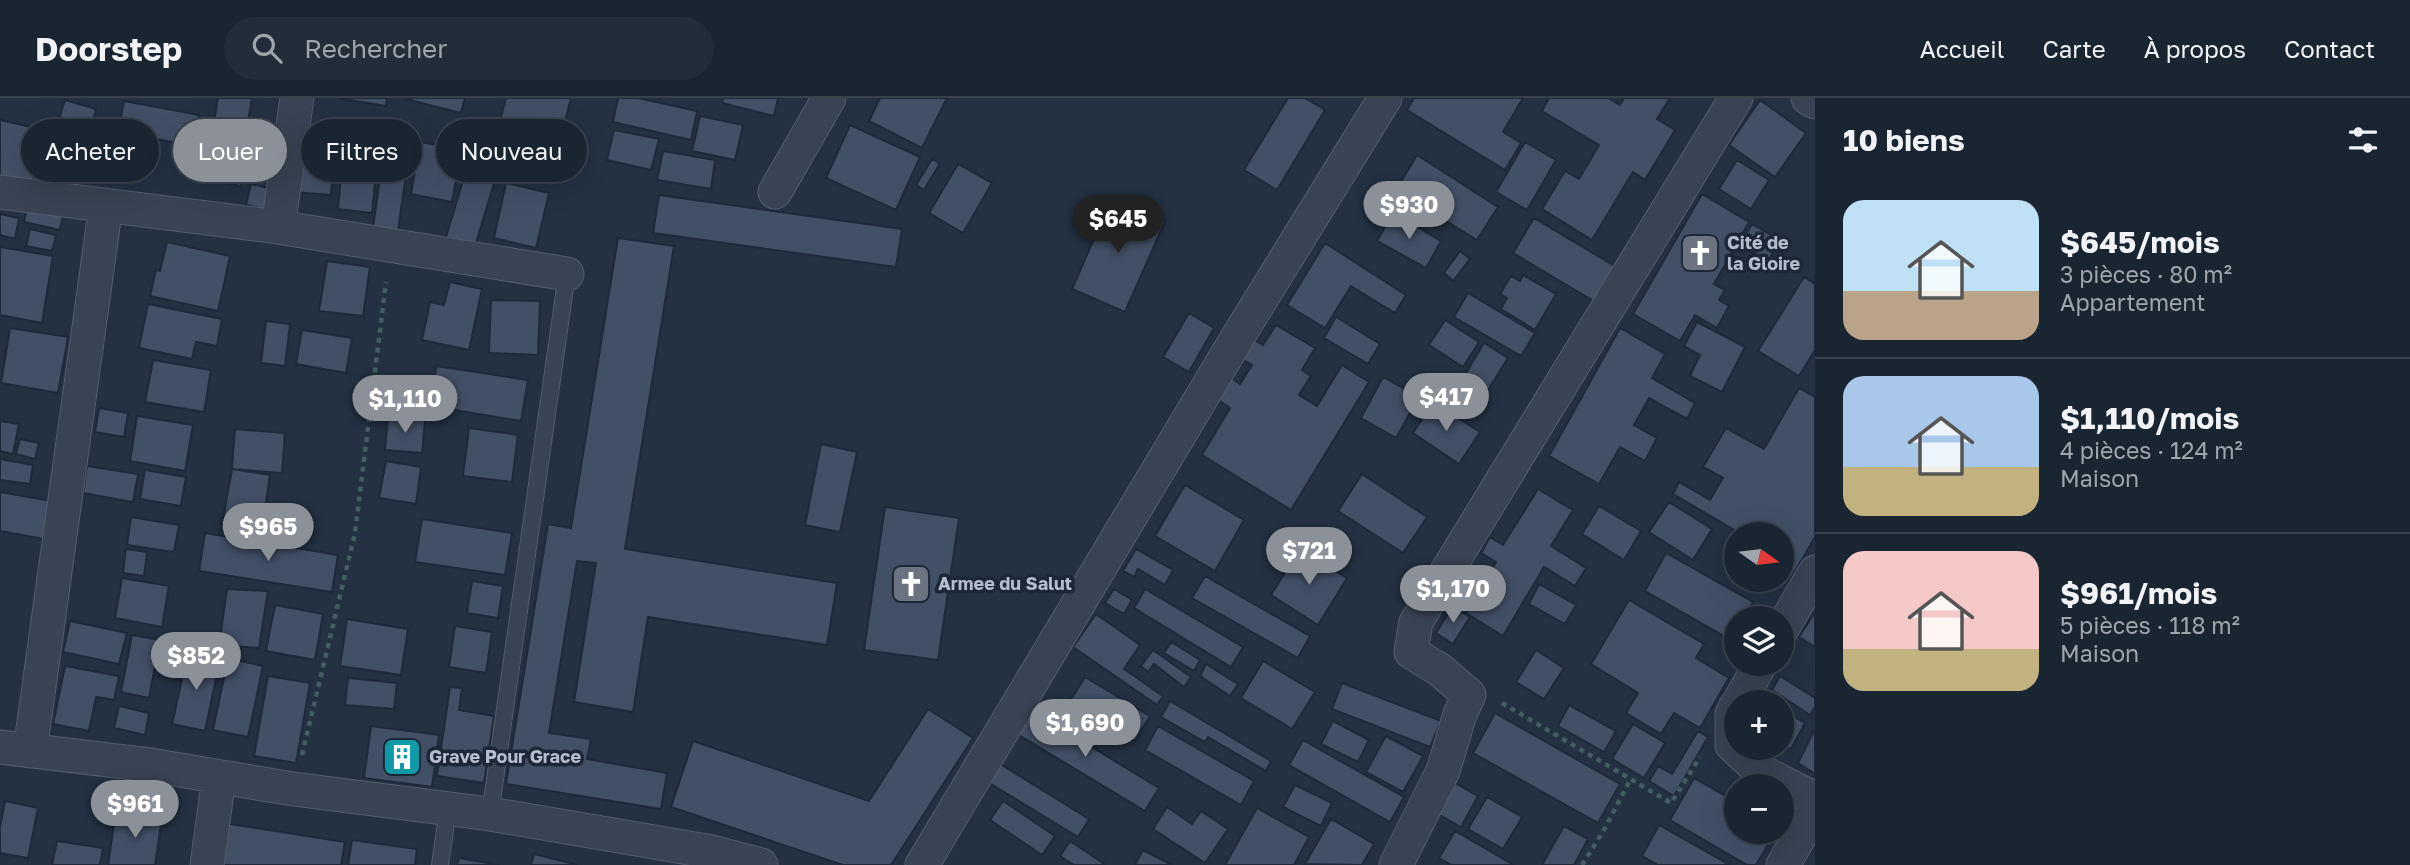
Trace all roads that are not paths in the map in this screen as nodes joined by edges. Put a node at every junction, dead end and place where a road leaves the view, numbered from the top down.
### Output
1 (297, 98) edge
2 (829, 98) edge
3 (1385, 98) edge
4 (1736, 98) edge
5 (1808, 98) edge
6 (1815, 102) edge
7 (0, 192) edge
8 (775, 192) dead end
9 (106, 205) junction
10 (278, 227) junction
11 (567, 274) joint
12 (1815, 572) edge
13 (1794, 608) edge
14 (15, 749) edge
15 (1748, 760) edge
16 (219, 777) junction
17 (1815, 799) edge
18 (448, 809) junction
19 (1815, 810) edge
20 (490, 814) junction
21 (711, 859) edge
22 (207, 865) edge
23 (440, 865) edge
24 (761, 865) edge
25 (922, 865) edge
26 (1395, 865) edge
27 (1783, 865) edge

1 - 10 street
2 - 8 street
3 - 25 street
4 - 26 street
5 - 6 street
7 - 9 street
9 - 10 street
9 - 14 street
10 - 11 street
11 - 20 lane
12 - 13 street
14 - 16 street
15 - 17 street
16 - 18 street
16 - 22 street
18 - 20 street
18 - 23 lane
19 - 27 street
20 - 21 street
21 - 24 street

